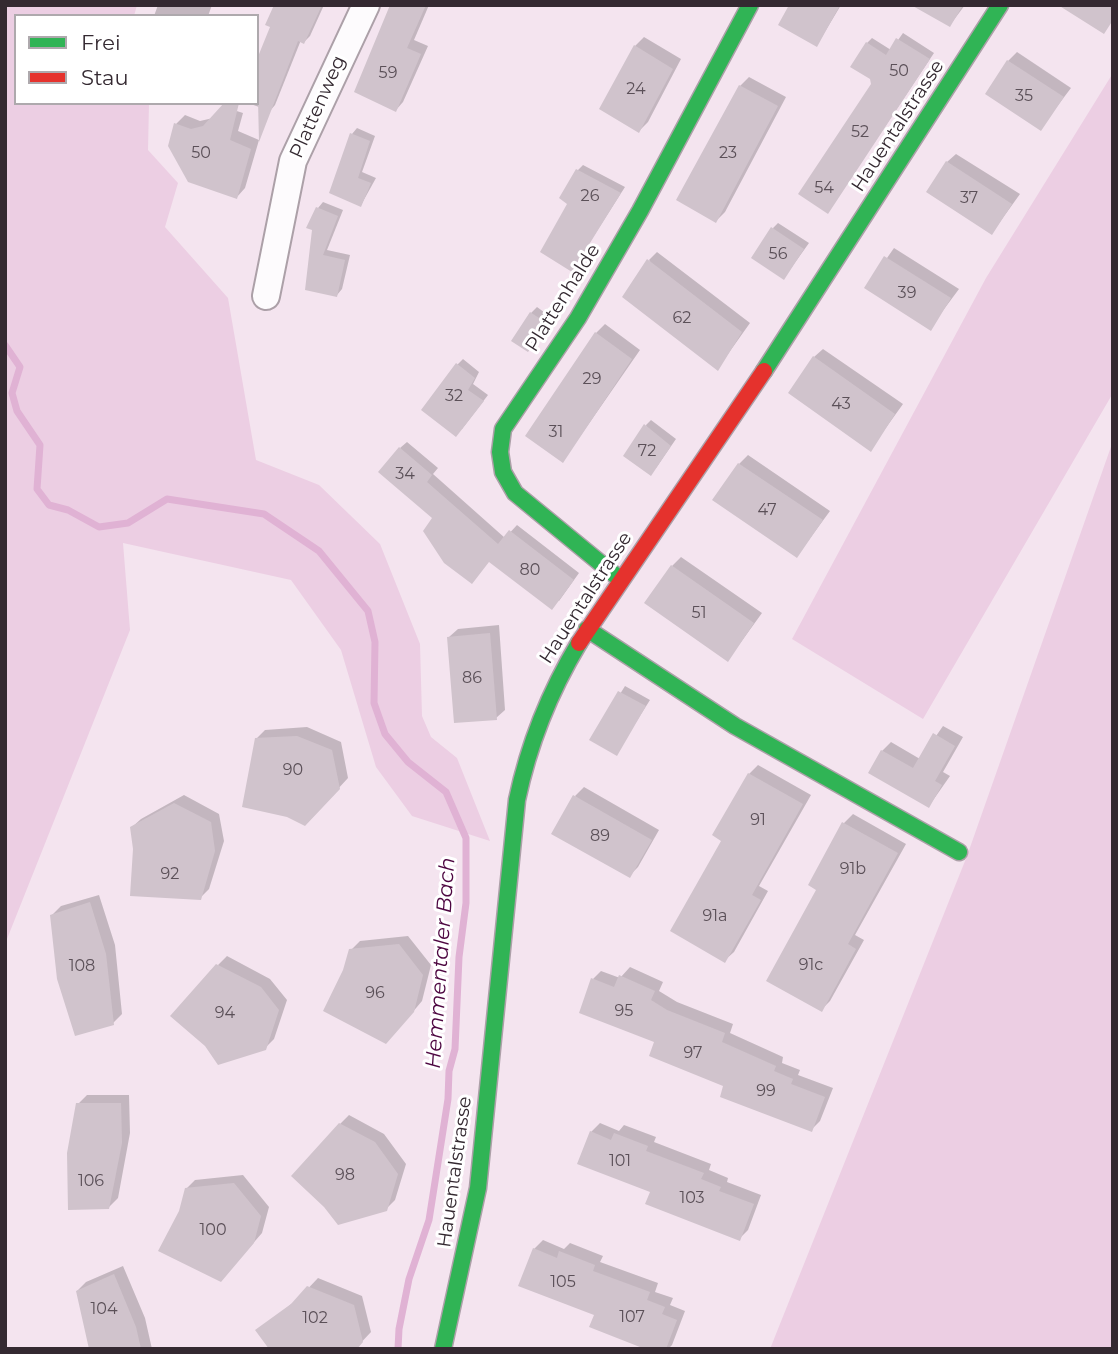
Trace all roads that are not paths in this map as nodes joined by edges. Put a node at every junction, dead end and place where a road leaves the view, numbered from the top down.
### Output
1 (366, 5) edge
2 (750, 5) edge
3 (1000, 5) edge
4 (266, 296) dead end
5 (621, 580) junction
6 (587, 629) junction
7 (958, 852) dead end
8 (443, 1349) edge

1 - 4 street, Plattenweg
2 - 5 street, Plattenhalde
3 - 5 street, Hauentalstrasse
5 - 6 street, Hauentalstrasse
6 - 7 street
6 - 8 street, Hauentalstrasse

